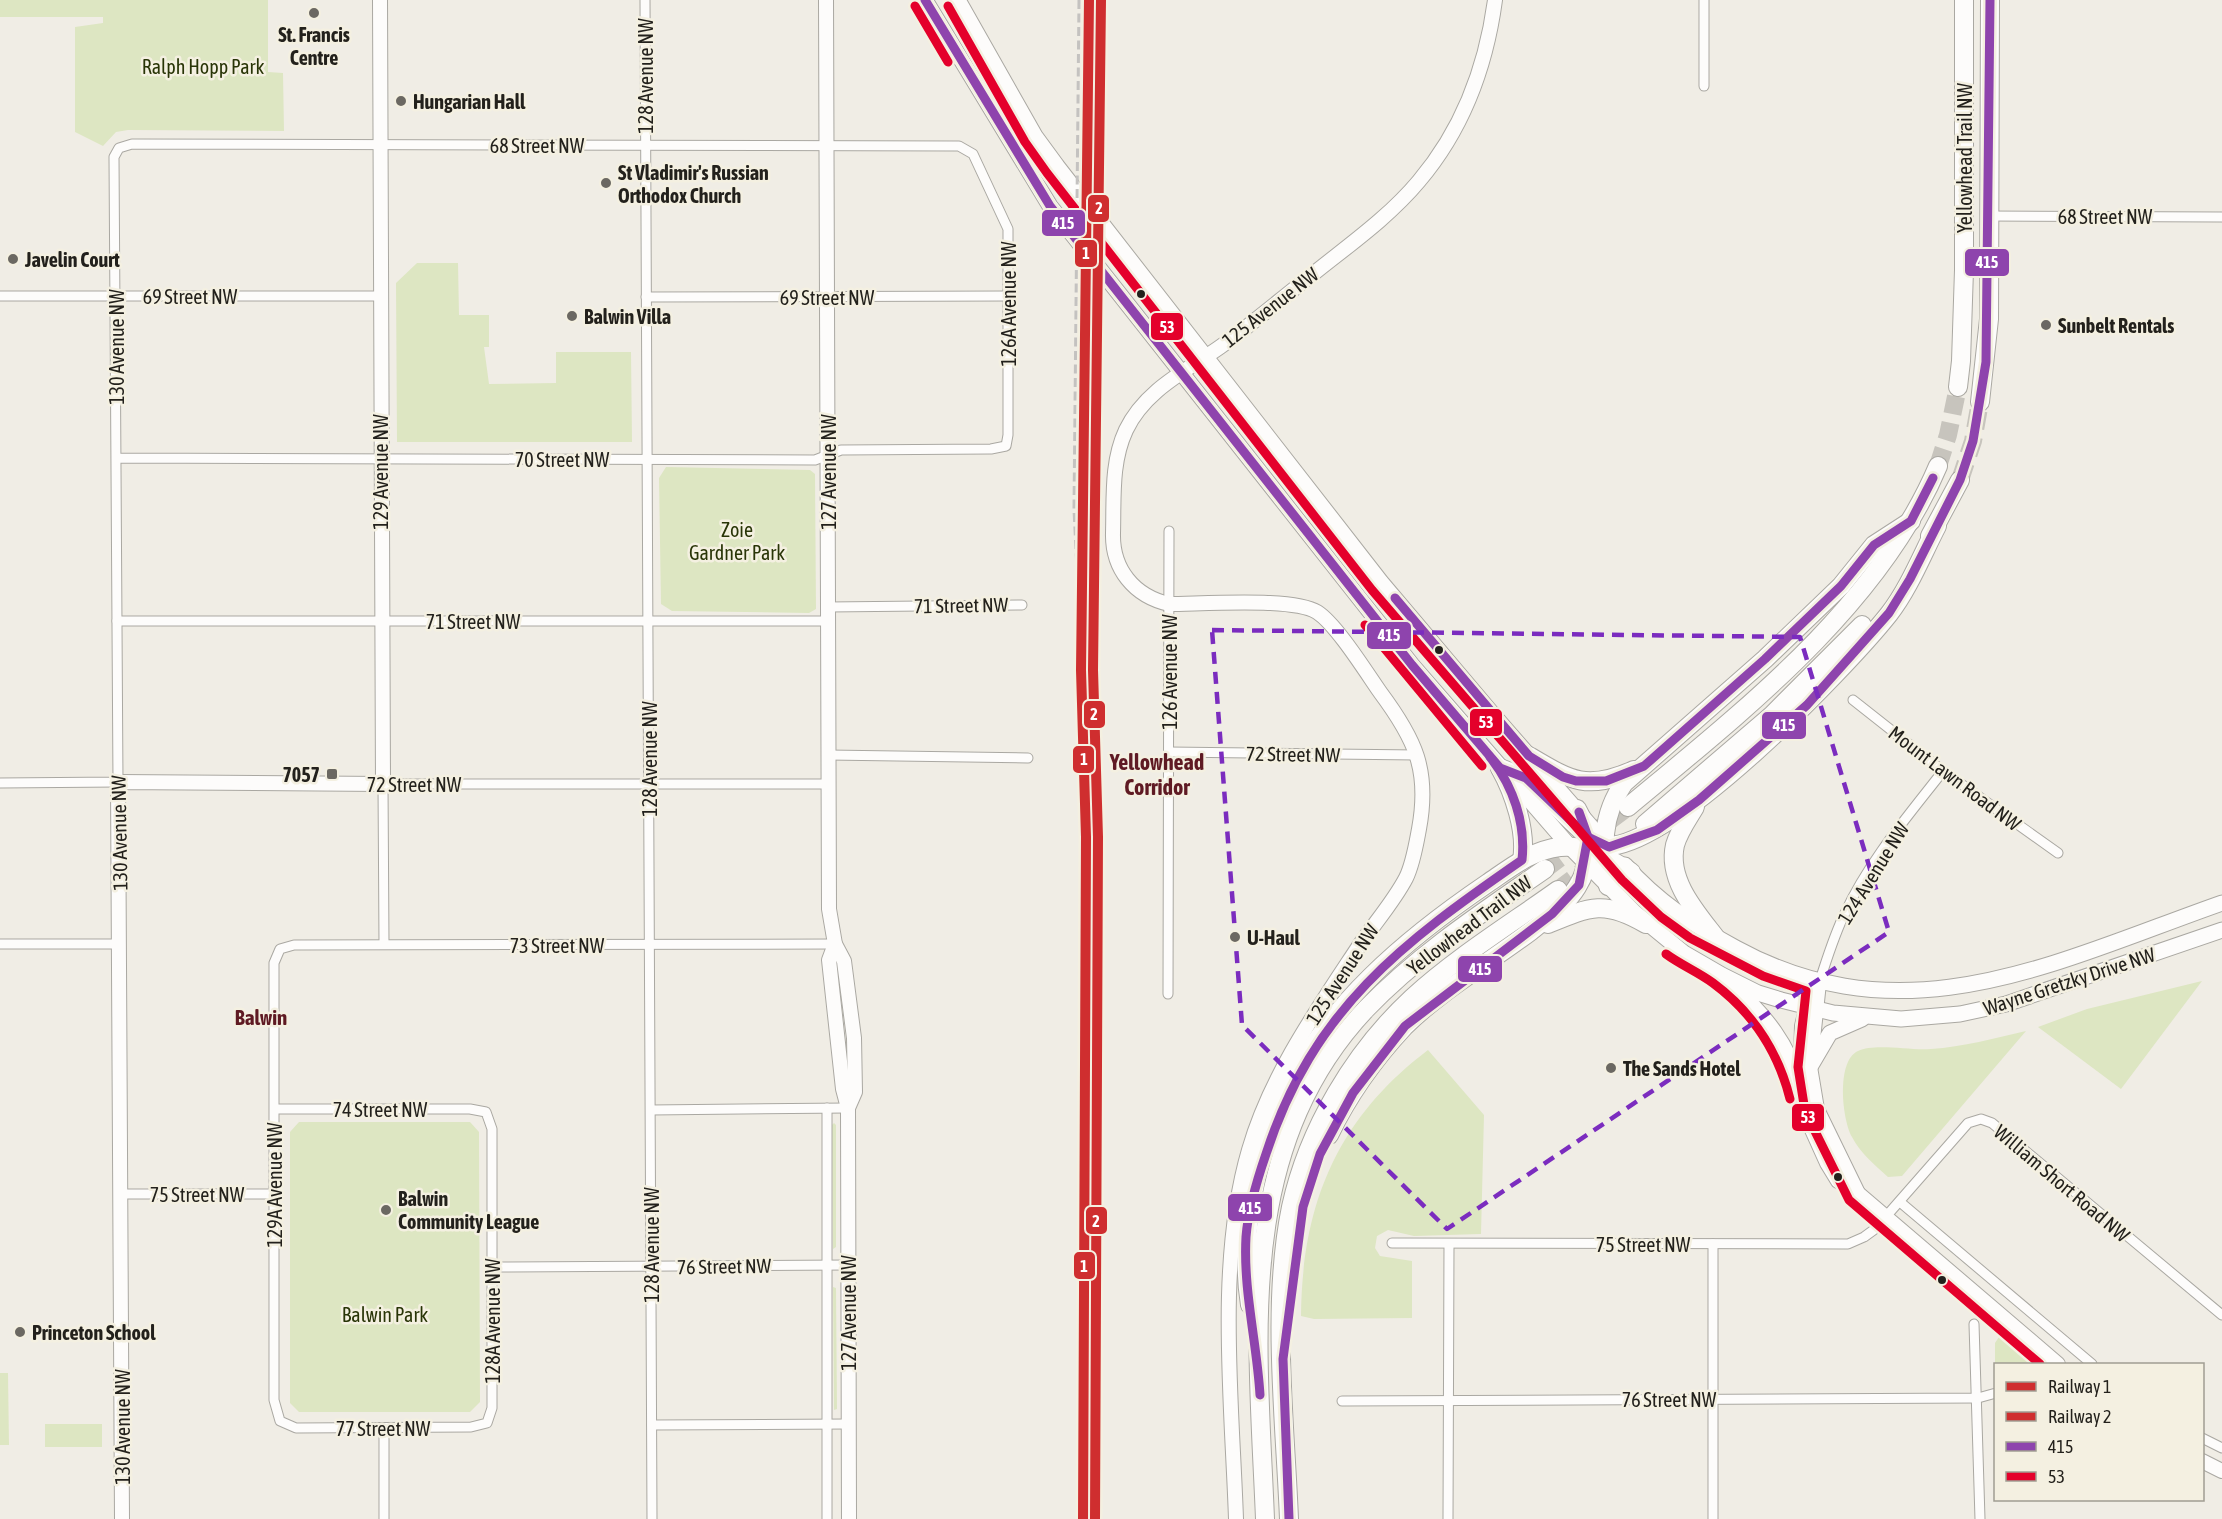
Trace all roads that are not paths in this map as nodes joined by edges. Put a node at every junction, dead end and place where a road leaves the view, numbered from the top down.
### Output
1 (380, 0) edge
2 (645, 0) edge
3 (826, 0) edge
4 (925, 0) edge
5 (958, 0) edge
6 (1495, 0) edge
7 (1704, 0) edge
8 (1964, 0) edge
9 (1990, 0) edge
10 (1704, 86) dead end
11 (646, 144) junction
12 (380, 146) junction
13 (827, 146) junction
14 (955, 146) joint
15 (119, 148) joint
16 (1989, 216) junction
17 (2222, 217) edge
18 (115, 295) junction
19 (0, 296) edge
20 (380, 296) junction
21 (1007, 296) junction
22 (646, 297) junction
23 (827, 297) junction
24 (1206, 356) junction
25 (1182, 372) junction
26 (1958, 387) tunnel mouth
27 (1980, 402) tunnel mouth
28 (1006, 446) joint
29 (827, 455) junction
30 (116, 458) junction
31 (380, 459) junction
32 (647, 459) junction
33 (1938, 466) tunnel mouth
34 (1960, 480) tunnel mouth
35 (1911, 521) junction
36 (1937, 526) junction
37 (1169, 531) dead end
38 (1169, 604) junction
39 (1022, 605) dead end
40 (828, 607) junction
41 (117, 621) junction
42 (648, 621) junction
43 (828, 621) junction
44 (381, 622) junction
45 (1853, 700) dead end
46 (1169, 752) junction
47 (828, 755) junction
48 (1417, 755) junction
49 (1529, 756) junction
50 (1028, 758) dead end
51 (1644, 765) junction
52 (1500, 768) junction
53 (1943, 771) junction
54 (118, 782) junction
55 (0, 783) edge
56 (383, 784) junction
57 (649, 784) junction
58 (828, 784) junction
59 (1623, 799) junction
60 (1699, 800) junction
61 (1577, 809) joint
62 (1651, 827) junction
63 (1594, 848) junction
64 (2058, 853) dead end
65 (1522, 860) junction
66 (1545, 869) tunnel mouth
67 (1631, 872) joint
68 (1608, 886) joint
69 (1558, 890) tunnel mouth
70 (2222, 903) edge
71 (1552, 914) junction
72 (1647, 924) junction
73 (2222, 930) edge
74 (1528, 933) junction
75 (1716, 938) junction
76 (2222, 940) edge
77 (2186, 942) junction
78 (0, 944) edge
79 (120, 944) junction
80 (384, 944) junction
81 (835, 944) junction
82 (650, 945) junction
83 (280, 949) joint
84 (1722, 975) junction
85 (1819, 983) junction
86 (1168, 994) dead end
87 (1812, 1008) junction
88 (1868, 1018) junction
89 (1810, 1067) junction
90 (1800, 1085) junction
91 (826, 1108) junction
92 (848, 1108) junction
93 (274, 1109) junction
94 (651, 1110) junction
95 (486, 1112) joint
96 (121, 1194) junction
97 (274, 1194) junction
98 (1859, 1194) junction
99 (1900, 1202) junction
100 (1886, 1218) junction
101 (1392, 1244) dead end
102 (1449, 1244) junction
103 (1713, 1244) junction
104 (827, 1265) junction
105 (848, 1265) junction
106 (492, 1267) junction
107 (651, 1267) junction
108 (2222, 1316) edge
109 (1974, 1324) dead end
110 (1283, 1359) junction
111 (1259, 1360) junction
112 (2056, 1363) edge
113 (2090, 1363) edge
114 (1994, 1393) edge
115 (1978, 1398) junction
116 (1713, 1399) junction
117 (1449, 1400) junction
118 (1341, 1401) dead end
119 (280, 1421) joint
120 (487, 1423) joint
121 (827, 1424) junction
122 (848, 1424) junction
123 (652, 1425) junction
124 (384, 1428) junction
125 (2204, 1439) edge
126 (2222, 1448) edge
127 (2204, 1462) edge
128 (2222, 1471) edge
129 (122, 1519) edge
130 (384, 1519) edge
131 (652, 1519) edge
132 (827, 1519) edge
133 (849, 1519) edge
134 (1236, 1519) edge
135 (1265, 1519) edge
136 (1289, 1519) edge
137 (1449, 1519) edge
138 (1713, 1519) edge
139 (1980, 1519) edge

1 - 12 street, 129 Avenue NW
2 - 11 street, 128 Avenue NW
3 - 13 street, 127 Avenue NW
4 - 25 main road
5 - 24 main road
6 - 24 street, 125 Avenue NW
7 - 10 street
8 - 26 highway, Yellowhead Trail NW
9 - 16 highway, Yellowhead Trail NW
11 - 12 street, 68 Street NW
11 - 13 street, 68 Street NW
11 - 22 street, 128 Avenue NW
12 - 15 street, 68 Street NW
12 - 20 street, 129 Avenue NW
13 - 14 street, 68 Street NW
13 - 23 street, 127 Avenue NW
14 - 21 street, 126A Avenue NW
15 - 18 street, 130 Avenue NW
16 - 17 street, 68 Street NW
16 - 27 highway, Yellowhead Trail NW
18 - 19 street, 69 Street NW
18 - 20 street, 69 Street NW
18 - 30 street, 130 Avenue NW
20 - 31 street, 129 Avenue NW
21 - 23 street, 69 Street NW
21 - 28 street, 126A Avenue NW
22 - 23 street, 69 Street NW
22 - 32 street, 128 Avenue NW
23 - 29 street, 127 Avenue NW
24 - 25 street, 125 Avenue NW
24 - 49 main road
25 - 38 street, 125 Avenue NW
25 - 52 main road
28 - 29 street, 70 Street NW
29 - 32 street, 70 Street NW
29 - 40 street, 127 Avenue NW
30 - 31 street, 70 Street NW
30 - 41 street, 130 Avenue NW
31 - 32 street, 70 Street NW
31 - 44 street, 129 Avenue NW
32 - 42 street, 128 Avenue NW
33 - 35 highway
34 - 36 highway
35 - 51 highway
35 - 59 highway
36 - 60 highway
36 - 62 highway
37 - 38 street, 126 Avenue NW
38 - 46 street, 126 Avenue NW
38 - 48 street, 125 Avenue NW
39 - 40 street, 71 Street NW
40 - 43 street, 127 Avenue NW
41 - 44 street, 71 Street NW
41 - 54 street, 130 Avenue NW
42 - 43 street, 71 Street NW
42 - 44 street, 71 Street NW
42 - 57 street, 128 Avenue NW
43 - 47 street, 127 Avenue NW
44 - 56 street, 129 Avenue NW
45 - 53 street, Mount Lawn Road NW
46 - 48 street, 72 Street NW
46 - 86 street, 126 Avenue NW
47 - 50 street
47 - 58 street, 127 Avenue NW
48 - 134 street, 125 Avenue NW
49 - 51 highway
49 - 61 main road
51 - 59 highway
52 - 63 highway
52 - 65 highway
53 - 64 street, Mount Lawn Road NW
53 - 85 street, 124 Avenue NW
54 - 55 street, 72 Street NW
54 - 56 street, 72 Street NW
54 - 79 street, 130 Avenue NW
56 - 57 street, 72 Street NW
56 - 80 street, 129 Avenue NW
57 - 58 street, 72 Street NW
57 - 82 street, 128 Avenue NW
58 - 81 street, 127 Avenue NW
59 - 62 highway
59 - 63 highway
60 - 62 highway
60 - 75 highway
61 - 63 highway
62 - 63 highway
63 - 65 highway
63 - 67 highway
63 - 68 highway
63 - 71 highway
65 - 71 highway
65 - 111 highway
66 - 111 highway, Yellowhead Trail NW
67 - 75 main road, Wayne Gretzky Drive NW
68 - 72 main road
69 - 110 highway, Yellowhead Trail NW
70 - 85 main road, Wayne Gretzky Drive NW
71 - 74 highway
72 - 74 highway
72 - 84 main road
73 - 77 main road, Wayne Gretzky Drive NW
74 - 110 highway
75 - 85 main road, Wayne Gretzky Drive NW
76 - 77 main road
77 - 88 main road, Wayne Gretzky Drive NW
78 - 79 street
79 - 96 street, 130 Avenue NW
80 - 82 street, 73 Street NW
80 - 83 street, 73 Street NW
81 - 82 street, 73 Street NW
81 - 92 street, 127 Avenue NW
82 - 94 street, 128 Avenue NW
83 - 93 street, 129A Avenue NW
84 - 87 main road, Wayne Gretzky Drive NW
84 - 90 main road
85 - 87 street
87 - 88 main road, Wayne Gretzky Drive NW
87 - 89 street
87 - 90 street
88 - 89 main road
89 - 98 street
90 - 98 street
91 - 92 street
91 - 94 street
91 - 104 street, 127 Avenue NW
92 - 105 street, 127 Avenue NW
93 - 95 street, 74 Street NW
93 - 97 street, 129A Avenue NW
94 - 107 street, 128 Avenue NW
95 - 106 street, 128A Avenue NW
96 - 97 street, 75 Street NW
96 - 129 street, 130 Avenue NW
97 - 119 street, 129A Avenue NW
98 - 100 street
99 - 100 street, William Short Road NW
99 - 108 street, William Short Road NW
99 - 113 street
100 - 103 street, 75 Street NW
100 - 112 street
101 - 102 street, 75 Street NW
102 - 103 street, 75 Street NW
102 - 117 street
103 - 116 street
104 - 105 street, 76 Street NW
104 - 107 street, 76 Street NW
104 - 121 street, 127 Avenue NW
105 - 122 street, 127 Avenue NW
106 - 107 street, 76 Street NW
106 - 120 street, 128A Avenue NW
107 - 123 street, 128 Avenue NW
109 - 115 street
110 - 136 highway, Yellowhead Trail NW
111 - 135 highway, Yellowhead Trail NW
114 - 115 street, 76 Street NW
115 - 116 street, 76 Street NW
115 - 139 street
116 - 117 street, 76 Street NW
116 - 138 street
117 - 118 street, 76 Street NW
117 - 137 street
119 - 124 street, 77 Street NW
120 - 124 street, 77 Street NW
121 - 122 street
121 - 123 street
121 - 132 street, 127 Avenue NW
122 - 133 street, 127 Avenue NW
123 - 131 street, 128 Avenue NW
124 - 130 street
125 - 126 street
127 - 128 street

